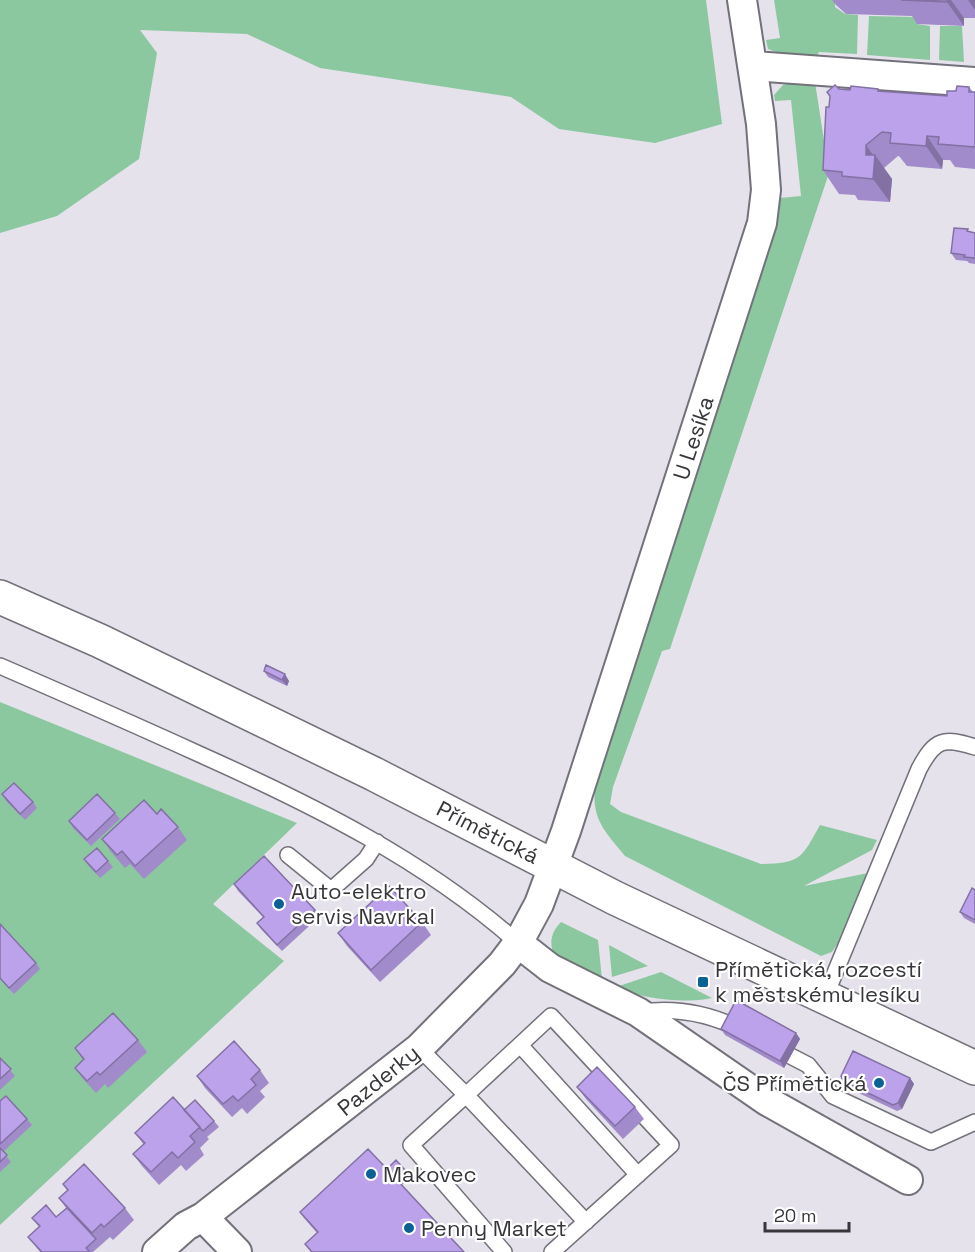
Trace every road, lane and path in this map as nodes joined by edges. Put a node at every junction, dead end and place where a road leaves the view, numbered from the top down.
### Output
1 (742, 0) edge
2 (753, 66) junction
3 (975, 82) edge
4 (0, 597) edge
5 (0, 666) edge
6 (975, 747) edge
7 (377, 842) junction
8 (288, 855) dead end
9 (553, 866) junction
10 (518, 943) junction
11 (825, 997) junction
12 (638, 1012) junction
13 (520, 1045) junction
14 (419, 1048) junction
15 (975, 1068) edge
16 (466, 1095) junction
17 (975, 1122) edge
18 (638, 1175) junction
19 (908, 1180) dead end
20 (203, 1217) junction
21 (586, 1222) junction
22 (156, 1252) edge
23 (237, 1252) edge
24 (504, 1252) edge
25 (552, 1252) edge

1 - 2 street, U Lesíka
2 - 3 street
2 - 9 street, U Lesíka
4 - 9 main road, Přímětická
5 - 7 lane
6 - 11 lane
7 - 8 lane
7 - 10 lane
9 - 10 street, Pazderky
9 - 11 main road, Přímětická
10 - 12 street
10 - 14 street, Pazderky
11 - 15 main road, Přímětická
12 - 17 lane
12 - 19 street
13 - 16 lane
13 - 18 lane
13 - 18 lane
14 - 16 lane
14 - 20 street, Pazderky
16 - 21 lane
16 - 24 lane
18 - 21 lane
20 - 22 street, Pazderky
20 - 23 street
21 - 25 lane

